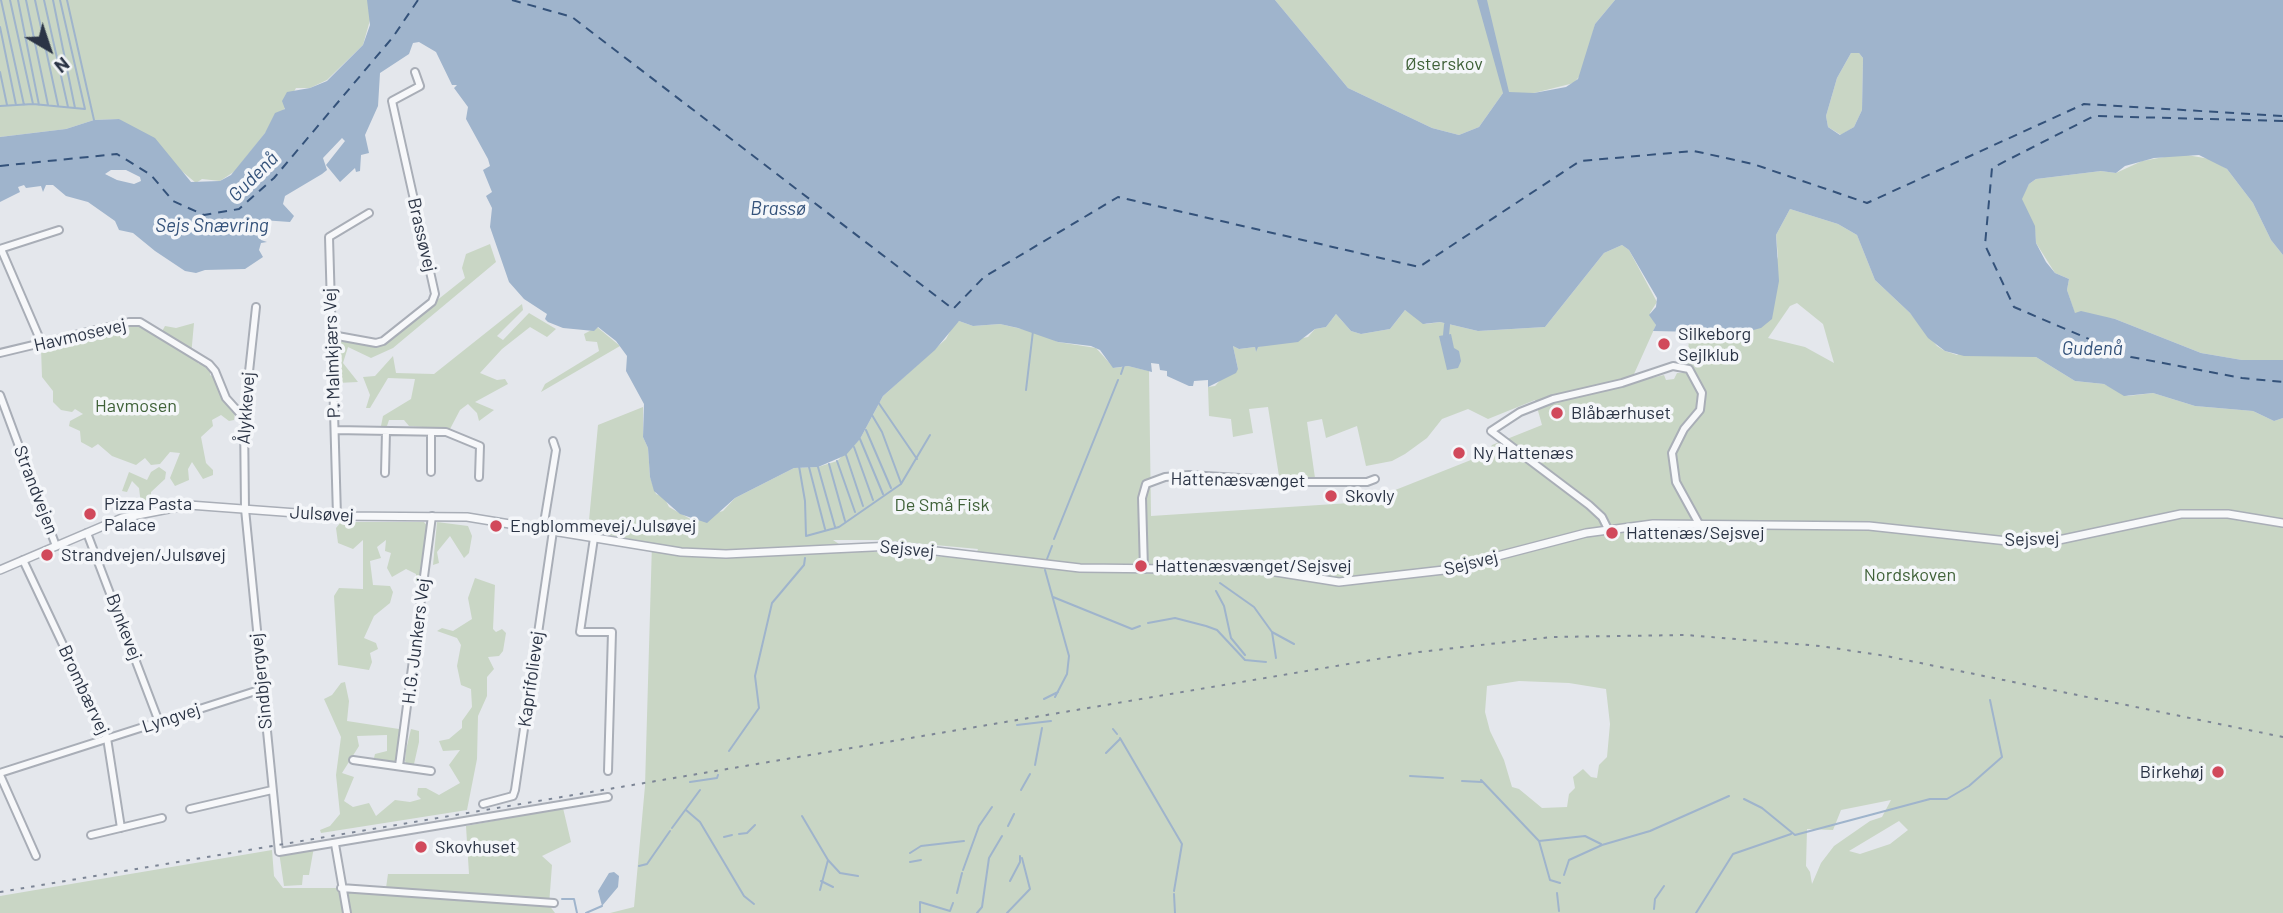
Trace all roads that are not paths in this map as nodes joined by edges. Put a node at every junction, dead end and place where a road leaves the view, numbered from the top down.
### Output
1 (415, 72) dead end
2 (369, 213) dead end
3 (59, 230) dead end
4 (1, 249) edge
5 (256, 307) dead end
6 (332, 335) junction
7 (42, 344) junction
8 (0, 353) edge
9 (0, 395) edge
10 (244, 418) junction
11 (335, 430) junction
12 (386, 431) junction
13 (431, 432) junction
14 (553, 441) dead end
15 (431, 472) dead end
16 (385, 473) dead end
17 (479, 477) dead end
18 (1375, 479) dead end
19 (245, 509) junction
20 (337, 516) junction
21 (432, 516) junction
22 (1698, 522) junction
23 (2283, 523) edge
24 (543, 529) junction
25 (1608, 529) junction
26 (553, 531) junction
27 (87, 533) junction
28 (594, 538) junction
29 (56, 546) junction
30 (653, 549) joint
31 (23, 560) junction
32 (1144, 569) junction
33 (0, 570) edge
34 (262, 689) junction
35 (159, 722) junction
36 (107, 738) junction
37 (353, 760) dead end
38 (399, 766) junction
39 (431, 771) dead end
40 (608, 771) dead end
41 (0, 774) edge
42 (272, 790) junction
43 (608, 797) dead end
44 (483, 803) dead end
45 (190, 809) dead end
46 (162, 818) dead end
47 (121, 828) junction
48 (91, 835) dead end
49 (335, 844) junction
50 (36, 856) dead end
51 (341, 888) junction
52 (554, 903) dead end
53 (347, 913) edge

1 - 6 street, Brassøvej
2 - 6 street, P. Malmkjærs Vej
3 - 4 street
4 - 7 street
5 - 10 street, Ålykkevej
6 - 11 street, P. Malmkjærs Vej
7 - 8 street, Havmosevej
7 - 10 street, Havmosevej
9 - 29 street, Strandvejen
10 - 19 street, Ålykkevej
11 - 12 street
11 - 20 street, P. Malmkjærs Vej
12 - 13 street
12 - 16 street
13 - 15 street
13 - 17 street
14 - 24 street
18 - 32 street, Hattenæsvænget
19 - 20 street, Julsøvej
19 - 27 street, Julsøvej
19 - 34 street, Sindbjergvej
20 - 21 street, Julsøvej
21 - 24 street, Julsøvej
21 - 38 street, H.G. Junkers Vej
22 - 23 street, Sejsvej
22 - 25 street, Sejsvej
22 - 25 street
24 - 26 street, Julsøvej
25 - 32 street, Sejsvej
26 - 28 street, Julsøvej
26 - 44 street, Kaprifolievej
27 - 29 street, Julsøvej
27 - 35 street, Bynkevej
28 - 30 street, Julsøvej
28 - 40 street
29 - 31 street, Julsøvej
30 - 32 street, Sejsvej
31 - 33 street, Julsøvej
31 - 36 street, Brombærvej
34 - 35 street, Lyngvej
34 - 42 street, Sindbjergvej
35 - 36 street, Lyngvej
36 - 41 street, Lyngvej
36 - 47 street, Brombærvej
37 - 38 street
38 - 39 street
41 - 50 street
42 - 45 street
42 - 49 street, Sindbjergvej
43 - 49 street
46 - 47 street
47 - 48 street
49 - 51 street
51 - 52 street
51 - 53 street

